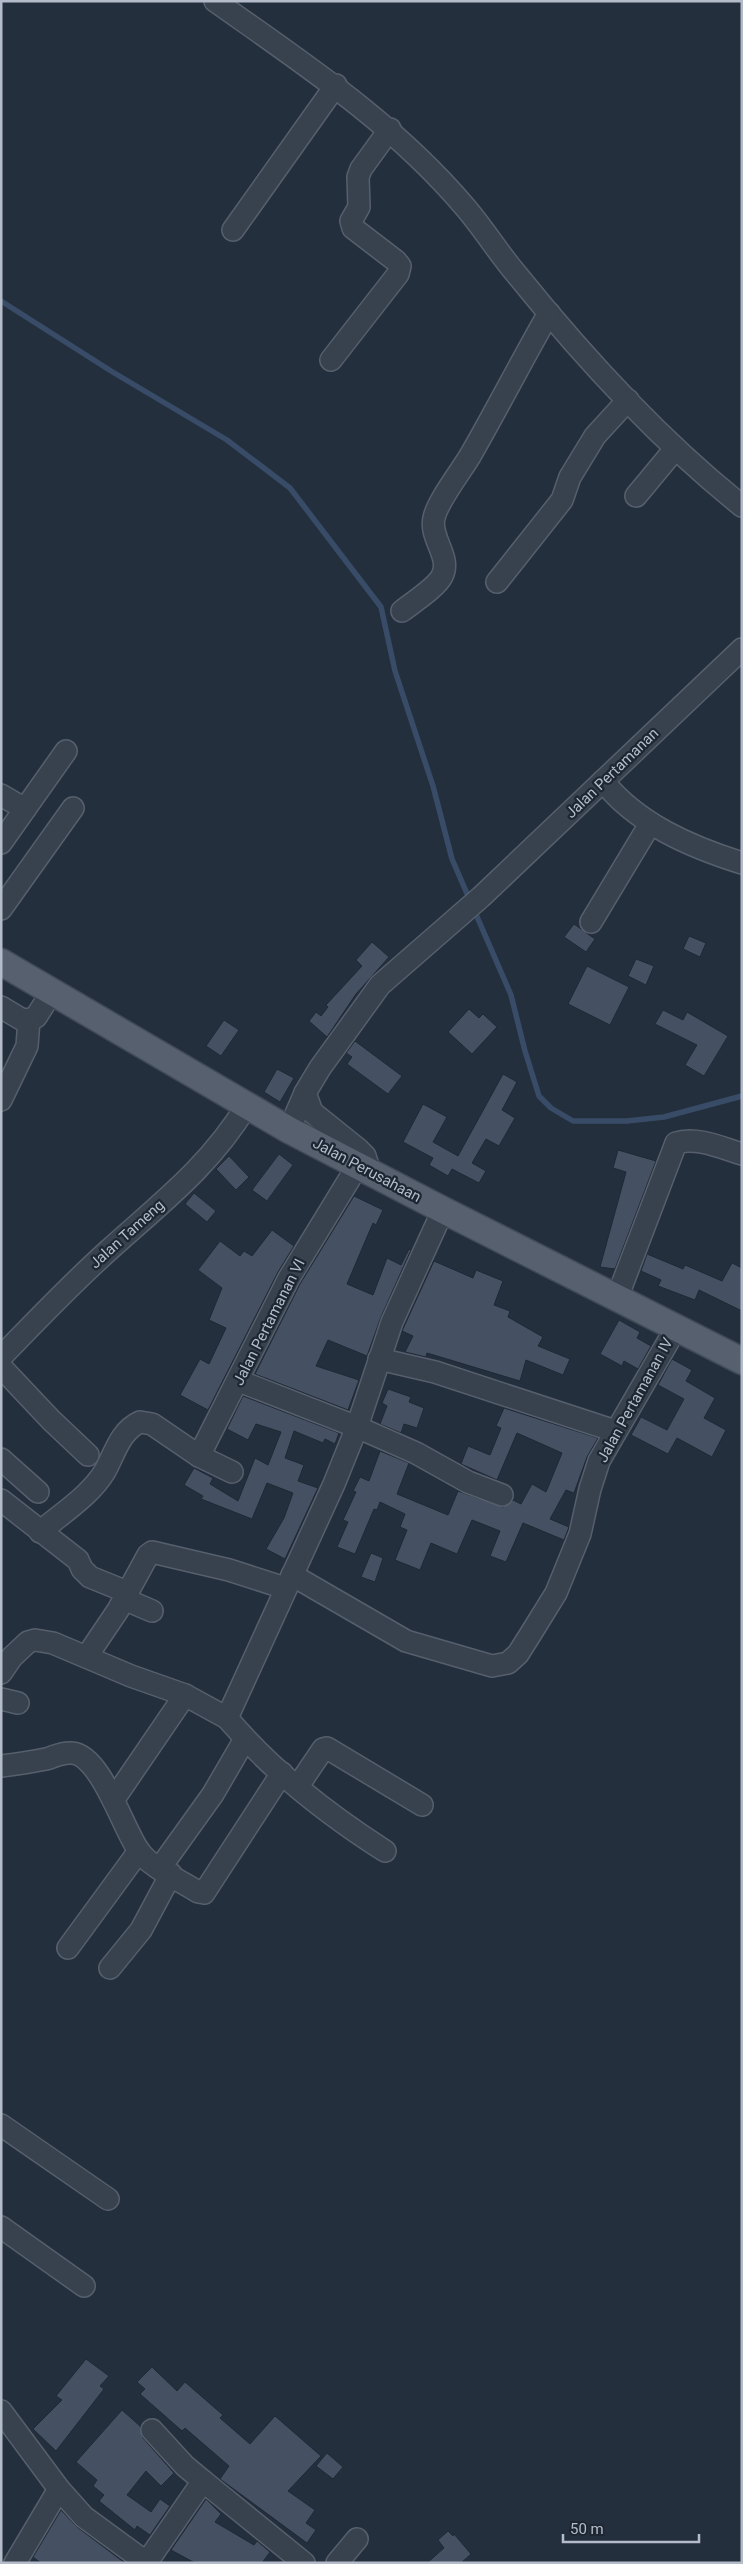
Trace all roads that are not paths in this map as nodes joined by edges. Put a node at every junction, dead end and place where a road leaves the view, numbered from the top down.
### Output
1 (215, 1) edge
2 (336, 85) junction
3 (390, 129) junction
4 (233, 230) dead end
5 (549, 313) junction
6 (331, 360) dead end
7 (628, 400) junction
8 (675, 449) junction
9 (636, 496) dead end
10 (742, 506) edge
11 (497, 582) dead end
12 (402, 611) dead end
13 (742, 649) edge
14 (66, 751) dead end
15 (603, 781) junction
16 (1, 795) edge
17 (73, 808) dead end
18 (25, 809) junction
19 (650, 824) junction
20 (1, 843) edge
21 (739, 857) edge
22 (1, 908) edge
23 (592, 922) dead end
24 (1, 962) edge
25 (52, 992) junction
26 (1, 1007) edge
27 (29, 1020) junction
28 (305, 1093) junction
29 (1, 1100) edge
30 (247, 1106) junction
31 (289, 1130) junction
32 (742, 1154) edge
33 (364, 1169) junction
34 (443, 1210) junction
35 (617, 1298) junction
36 (676, 1328) junction
37 (1, 1357) edge
38 (379, 1359) junction
39 (742, 1361) edge
40 (1, 1367) edge
41 (239, 1381) junction
42 (357, 1427) junction
43 (616, 1431) junction
44 (88, 1455) dead end
45 (199, 1456) junction
46 (1, 1459) edge
47 (232, 1472) dead end
48 (38, 1492) dead end
49 (502, 1495) dead end
50 (1, 1500) edge
51 (40, 1532) junction
52 (288, 1581) junction
53 (126, 1595) junction
54 (152, 1611) dead end
55 (87, 1656) junction
56 (1, 1673) edge
57 (184, 1695) junction
58 (227, 1718) junction
59 (245, 1739) junction
60 (1, 1766) edge
61 (282, 1772) junction
62 (298, 1786) junction
63 (114, 1799) junction
64 (422, 1805) dead end
65 (139, 1851) junction
66 (385, 1851) dead end
67 (165, 1871) junction
68 (68, 1948) dead end
69 (110, 1968) dead end
70 (1, 2125) edge
71 (108, 2199) dead end
72 (1, 2227) edge
73 (84, 2286) dead end
74 (1, 2412) edge
75 (152, 2430) dead end
76 (202, 2481) junction
77 (59, 2489) junction
78 (357, 2539) dead end
79 (14, 2560) edge
80 (301, 2562) edge
81 (147, 2563) edge
82 (337, 2563) edge

1 - 2 street
2 - 3 street
2 - 4 street
3 - 5 street
3 - 6 street
5 - 7 street
5 - 12 street
7 - 8 street
7 - 11 street
8 - 9 street
8 - 10 street
13 - 15 street, Jalan Pertamanan
14 - 18 street
15 - 19 street
15 - 28 street, Jalan Pertamanan
16 - 18 street
17 - 22 street
18 - 20 street
19 - 21 street
19 - 23 street
24 - 25 main road, Jalan Perusahaan
25 - 27 street
25 - 30 main road, Jalan Perusahaan
26 - 27 street
27 - 29 street
28 - 31 street, Jalan Pertamanan
28 - 33 street
30 - 31 main road, Jalan Perusahaan
30 - 37 street, Jalan Tameng
31 - 33 main road, Jalan Perusahaan
32 - 35 street
33 - 34 main road, Jalan Perusahaan
33 - 41 street, Jalan Pertamanan VI
34 - 35 main road, Jalan Perusahaan
34 - 38 street
35 - 36 main road, Jalan Perusahaan
36 - 39 main road, Jalan Perusahaan
36 - 43 street, Jalan Pertamanan IV
38 - 42 street
38 - 43 street
40 - 44 street
41 - 42 street
41 - 45 street, Jalan Pertamanan VI
42 - 49 street
42 - 52 street
43 - 52 street, Jalan Pertamanan IV
45 - 47 street
45 - 51 street
46 - 48 street
50 - 51 street
51 - 53 street
52 - 53 street, Jalan Pertamanan IV
52 - 58 street
53 - 54 street
53 - 55 street
55 - 56 street
55 - 57 street
57 - 58 street
57 - 63 street
58 - 59 street
59 - 61 street
59 - 67 street
60 - 63 street
61 - 62 street
61 - 67 street
62 - 64 street
62 - 66 street
63 - 65 street
65 - 67 street
65 - 68 street
67 - 69 street
70 - 71 street
72 - 73 street
74 - 77 street
75 - 76 street
76 - 80 street
76 - 81 street
77 - 79 street
77 - 81 street
78 - 82 street

